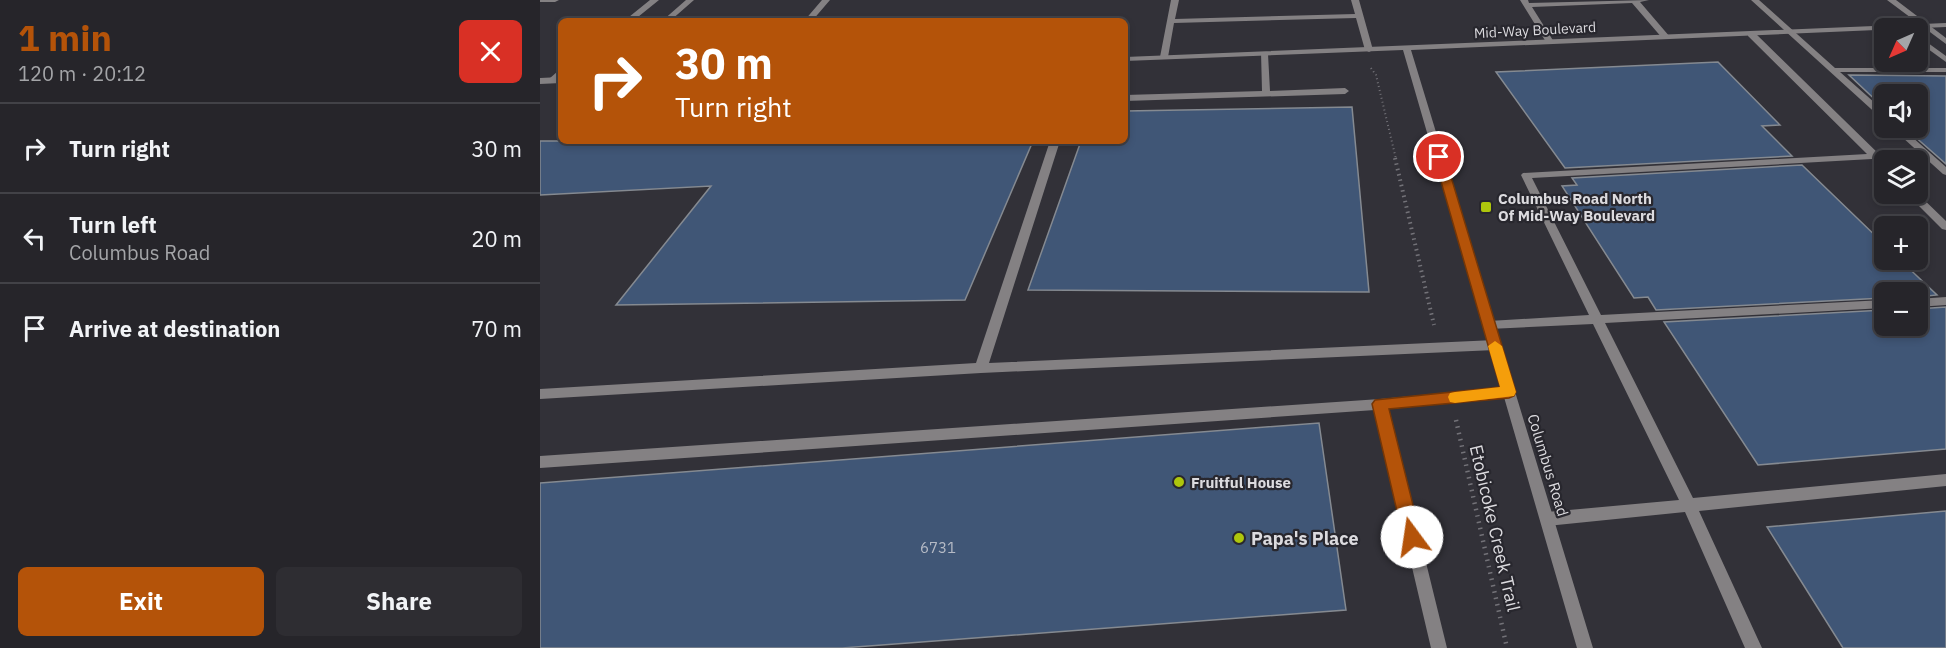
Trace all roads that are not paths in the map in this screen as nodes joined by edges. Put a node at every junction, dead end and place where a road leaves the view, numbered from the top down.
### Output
1 (540, 0) edge
2 (555, 0) edge
3 (655, 0) edge
4 (690, 0) edge
5 (826, 0) edge
6 (1175, 0) edge
7 (1355, 0) edge
8 (1625, 0) edge
9 (1635, 0) edge
10 (1645, 0) edge
11 (1755, 0) edge
12 (1891, 0) edge
13 (1525, 2) edge
14 (1359, 16) junction
15 (632, 18) edge
16 (669, 18) edge
17 (811, 18) edge
18 (1915, 18) edge
19 (1171, 21) junction
20 (1946, 25) edge
21 (1928, 26) edge
22 (1928, 28) edge
23 (1874, 29) edge
24 (1791, 32) junction
25 (1751, 34) junction
26 (1666, 38) junction
27 (1550, 42) junction
28 (1946, 42) edge
29 (1928, 46) edge
30 (1407, 49) junction
31 (1369, 50) junction
32 (1264, 54) junction
33 (1164, 57) junction
34 (1128, 59) edge
35 (1946, 60) edge
36 (1834, 70) junction
37 (1946, 70) edge
38 (556, 80) edge
39 (540, 81) edge
40 (1345, 91) dead end
41 (1266, 94) junction
42 (1128, 98) edge
43 (1874, 107) edge
44 (1908, 138) edge
45 (1054, 144) edge
46 (1874, 155) edge
47 (1874, 156) edge
48 (1946, 172) edge
49 (1922, 204) edge
50 (1946, 227) edge
51 (1946, 301) edge
52 (1928, 302) edge
53 (1874, 305) edge
54 (1596, 319) junction
55 (1489, 325) junction
56 (1495, 345) junction
57 (981, 368) junction
58 (1509, 392) junction
59 (540, 394) edge
60 (1380, 404) junction
61 (540, 462) edge
62 (1946, 480) edge
63 (1689, 505) junction
64 (1547, 519) junction
65 (1439, 648) edge
66 (1586, 648) edge
67 (1754, 648) edge

1 - 2 street
3 - 15 street
4 - 16 street
5 - 17 street
6 - 19 street
7 - 14 street
8 - 9 street
8 - 13 street
9 - 10 street
9 - 26 street
11 - 24 street
12 - 18 street
13 - 27 street
14 - 19 street
14 - 31 street
19 - 33 street
20 - 21 street, Mid-Way Boulevard
22 - 28 street
23 - 24 street, Mid-Way Boulevard
24 - 25 street, Mid-Way Boulevard
24 - 36 street
25 - 26 street, Mid-Way Boulevard
25 - 46 street
26 - 27 street, Mid-Way Boulevard
27 - 30 street, Mid-Way Boulevard
29 - 35 street
30 - 31 street, Mid-Way Boulevard
30 - 55 street, Columbus Road
31 - 32 street, Mid-Way Boulevard
32 - 33 street, Mid-Way Boulevard
32 - 41 street
33 - 34 street, Mid-Way Boulevard
36 - 37 street
36 - 43 street
38 - 39 street
40 - 41 street
41 - 42 street
44 - 48 street
45 - 57 street
47 - 54 street
49 - 50 street
51 - 52 street
53 - 54 street
54 - 55 street
54 - 63 street
55 - 56 street, Columbus Road
56 - 57 street
56 - 58 street, Columbus Road
57 - 59 street
58 - 60 street
58 - 64 street, Columbus Road
60 - 61 street
60 - 65 street
62 - 63 street
63 - 64 street
63 - 67 street
64 - 66 street, Columbus Road

